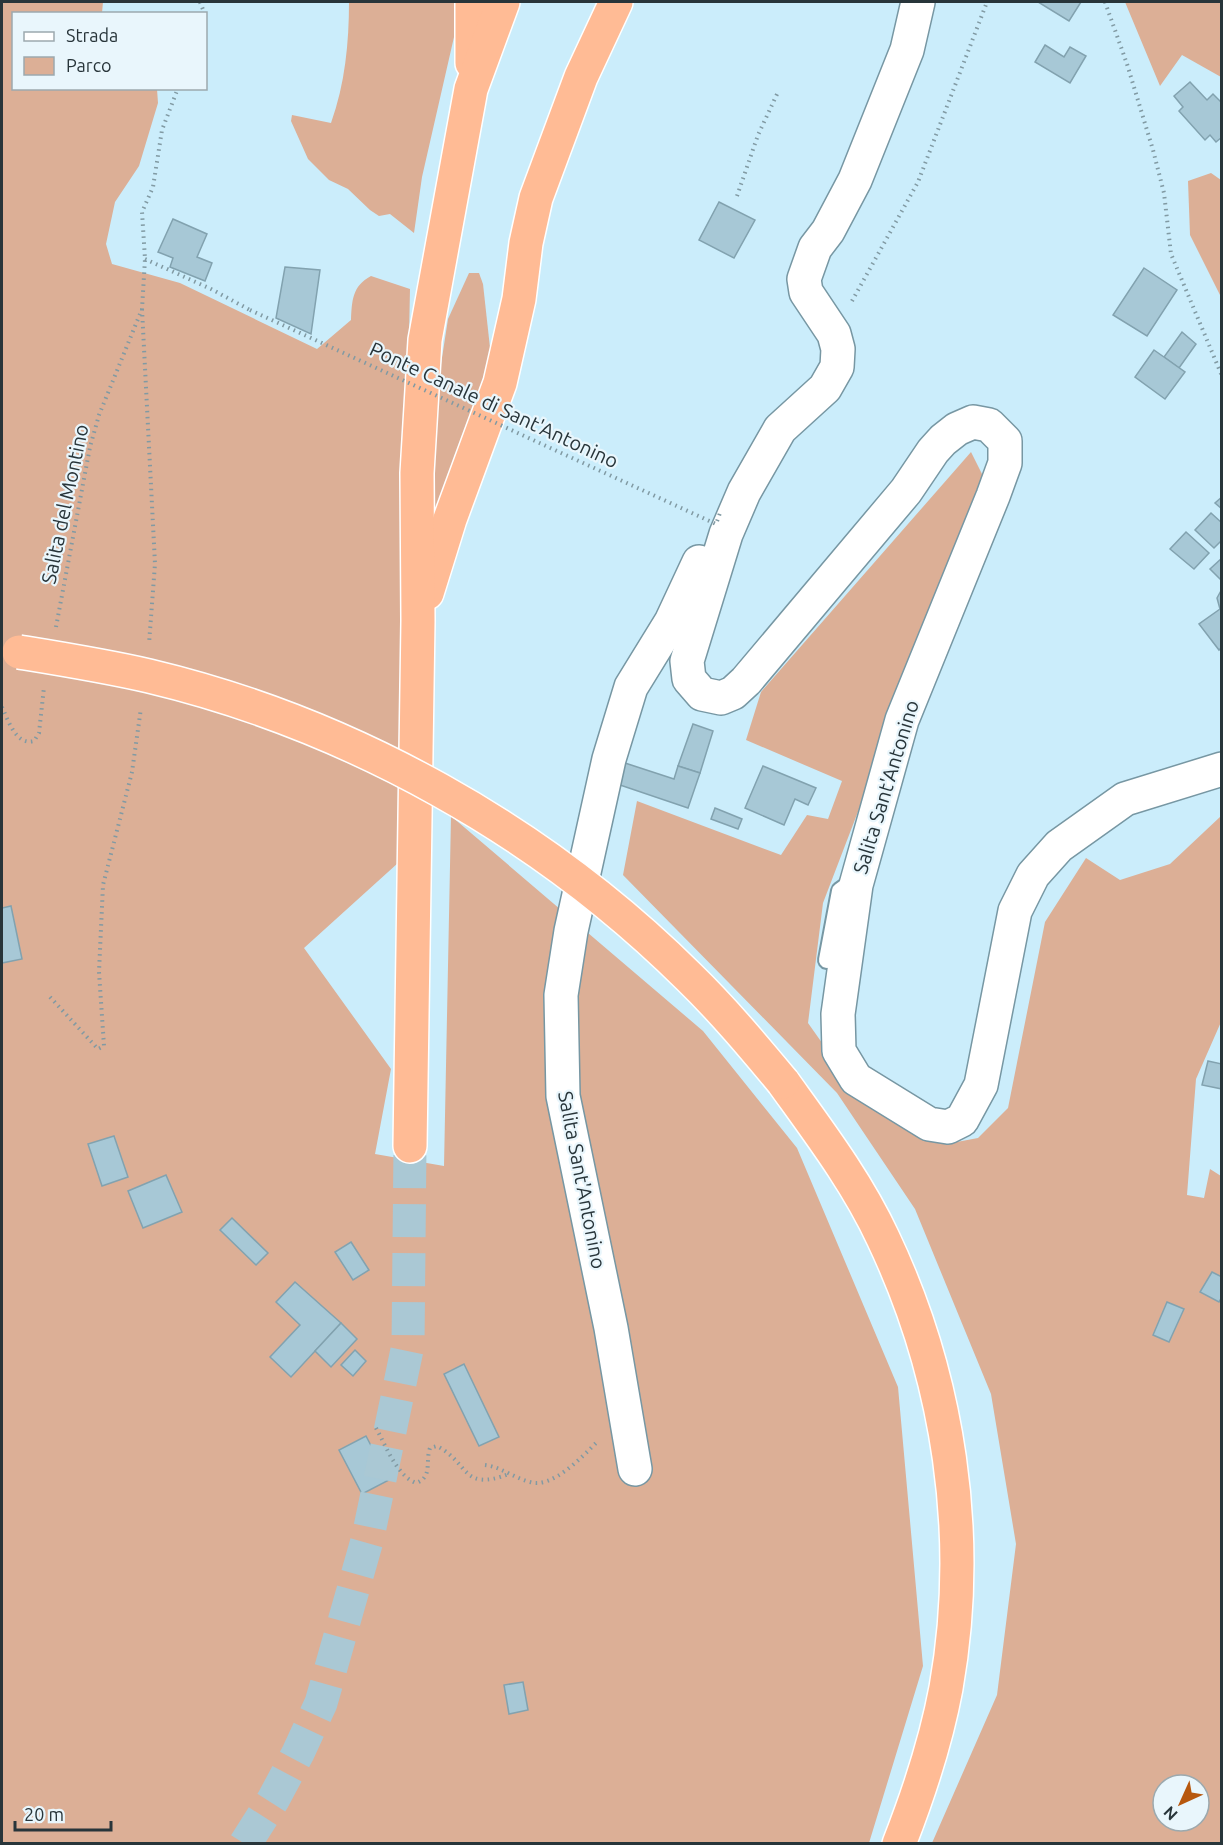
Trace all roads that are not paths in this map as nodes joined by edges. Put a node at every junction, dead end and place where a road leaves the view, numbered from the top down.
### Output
1 (472, 2) edge
2 (502, 2) edge
3 (616, 2) edge
4 (918, 2) edge
5 (471, 89) junction
6 (723, 524) junction
7 (418, 621) junction
8 (10, 652) edge
9 (1221, 769) edge
10 (856, 885) junction
11 (826, 960) dead end
12 (410, 1146) tunnel mouth
13 (635, 1469) dead end
14 (899, 1844) edge

1 - 5 highway
2 - 5 highway
3 - 7 highway
4 - 6 street, Salita Sant'Antonino
5 - 7 highway
6 - 10 street, Salita Sant'Antonino
6 - 13 street, Salita Sant'Antonino
7 - 12 highway
8 - 14 highway, bridge
9 - 10 street, Salita Sant'Antonino
10 - 11 lane

